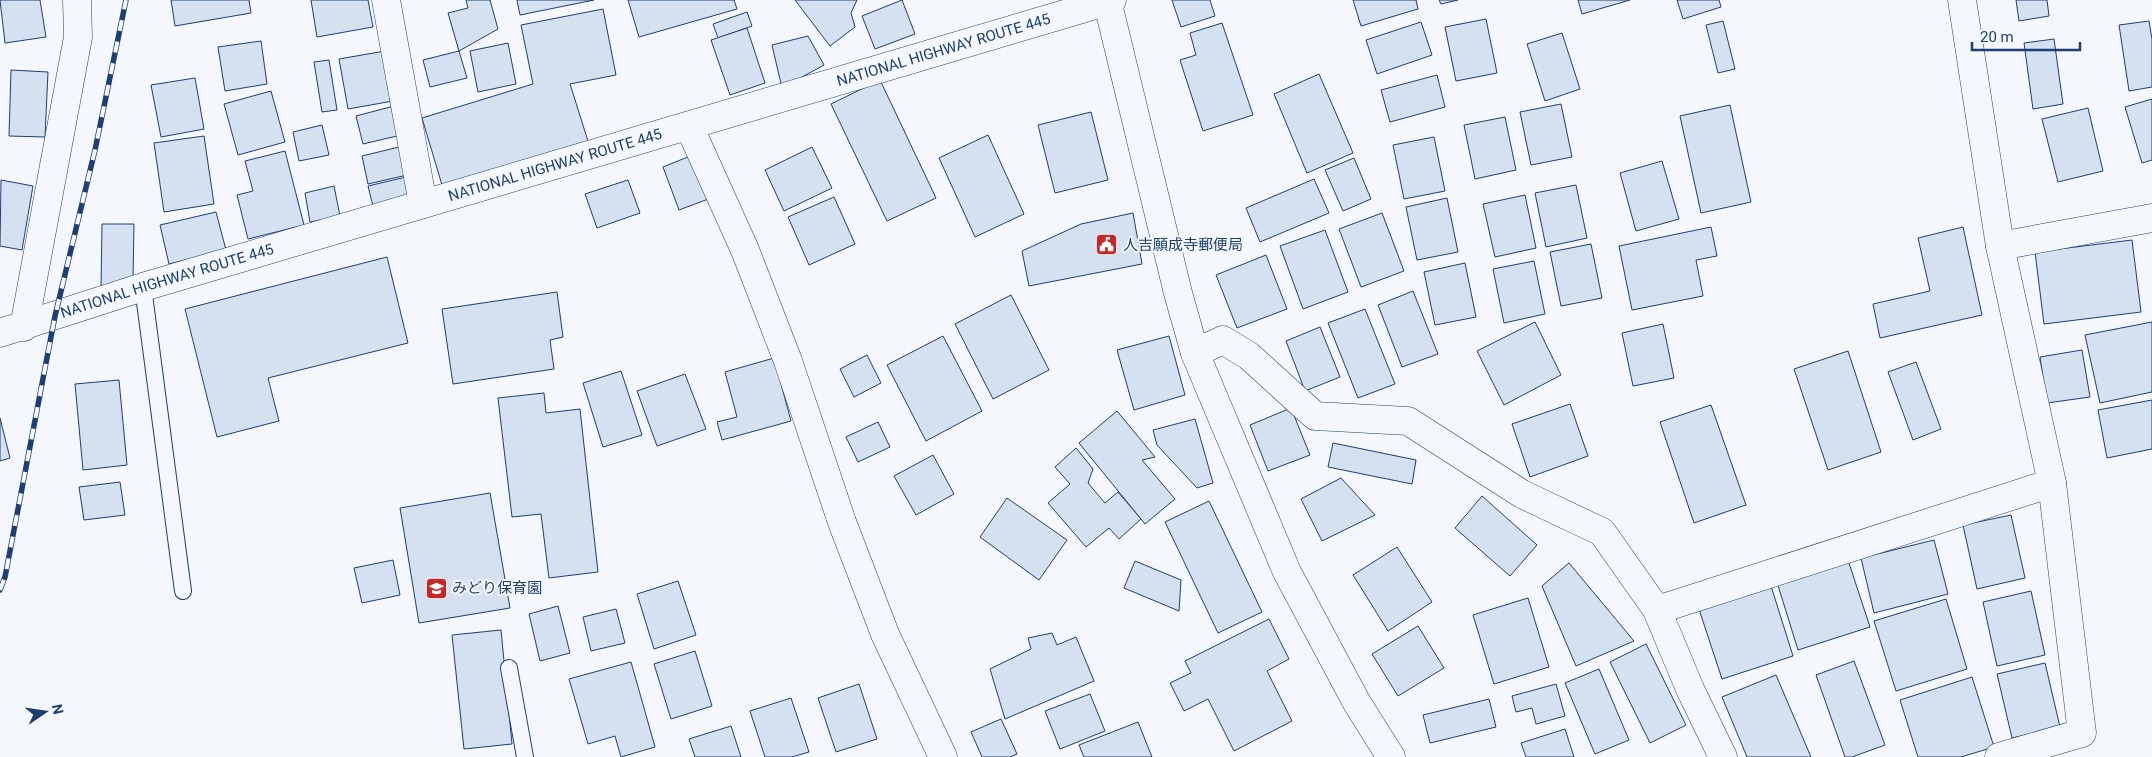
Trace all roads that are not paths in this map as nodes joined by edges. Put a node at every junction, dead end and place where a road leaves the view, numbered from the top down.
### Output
1 (77, 0) edge
2 (386, 0) edge
3 (1962, 0) edge
4 (1109, 1) edge
5 (688, 126) junction
6 (423, 204) junction
7 (2152, 218) edge
8 (2000, 246) junction
9 (143, 287) junction
10 (12, 330) edge
11 (1195, 353) junction
12 (2052, 483) junction
13 (183, 591) dead end
14 (1657, 610) junction
15 (509, 668) dead end
16 (525, 757) edge
17 (943, 757) edge
18 (1392, 757) edge
19 (1723, 757) edge
20 (1999, 757) edge

1 - 10 main road
2 - 6 main road
3 - 8 main road
4 - 5 main road, NATIONAL HIGHWAY ROUTE 445
4 - 11 main road
5 - 6 main road, NATIONAL HIGHWAY ROUTE 445
5 - 17 main road
6 - 9 main road, NATIONAL HIGHWAY ROUTE 445
7 - 8 main road
8 - 12 main road
9 - 10 main road, NATIONAL HIGHWAY ROUTE 445
9 - 13 lane
11 - 14 main road
11 - 18 main road
12 - 14 main road
12 - 20 main road
14 - 19 main road
15 - 16 lane

